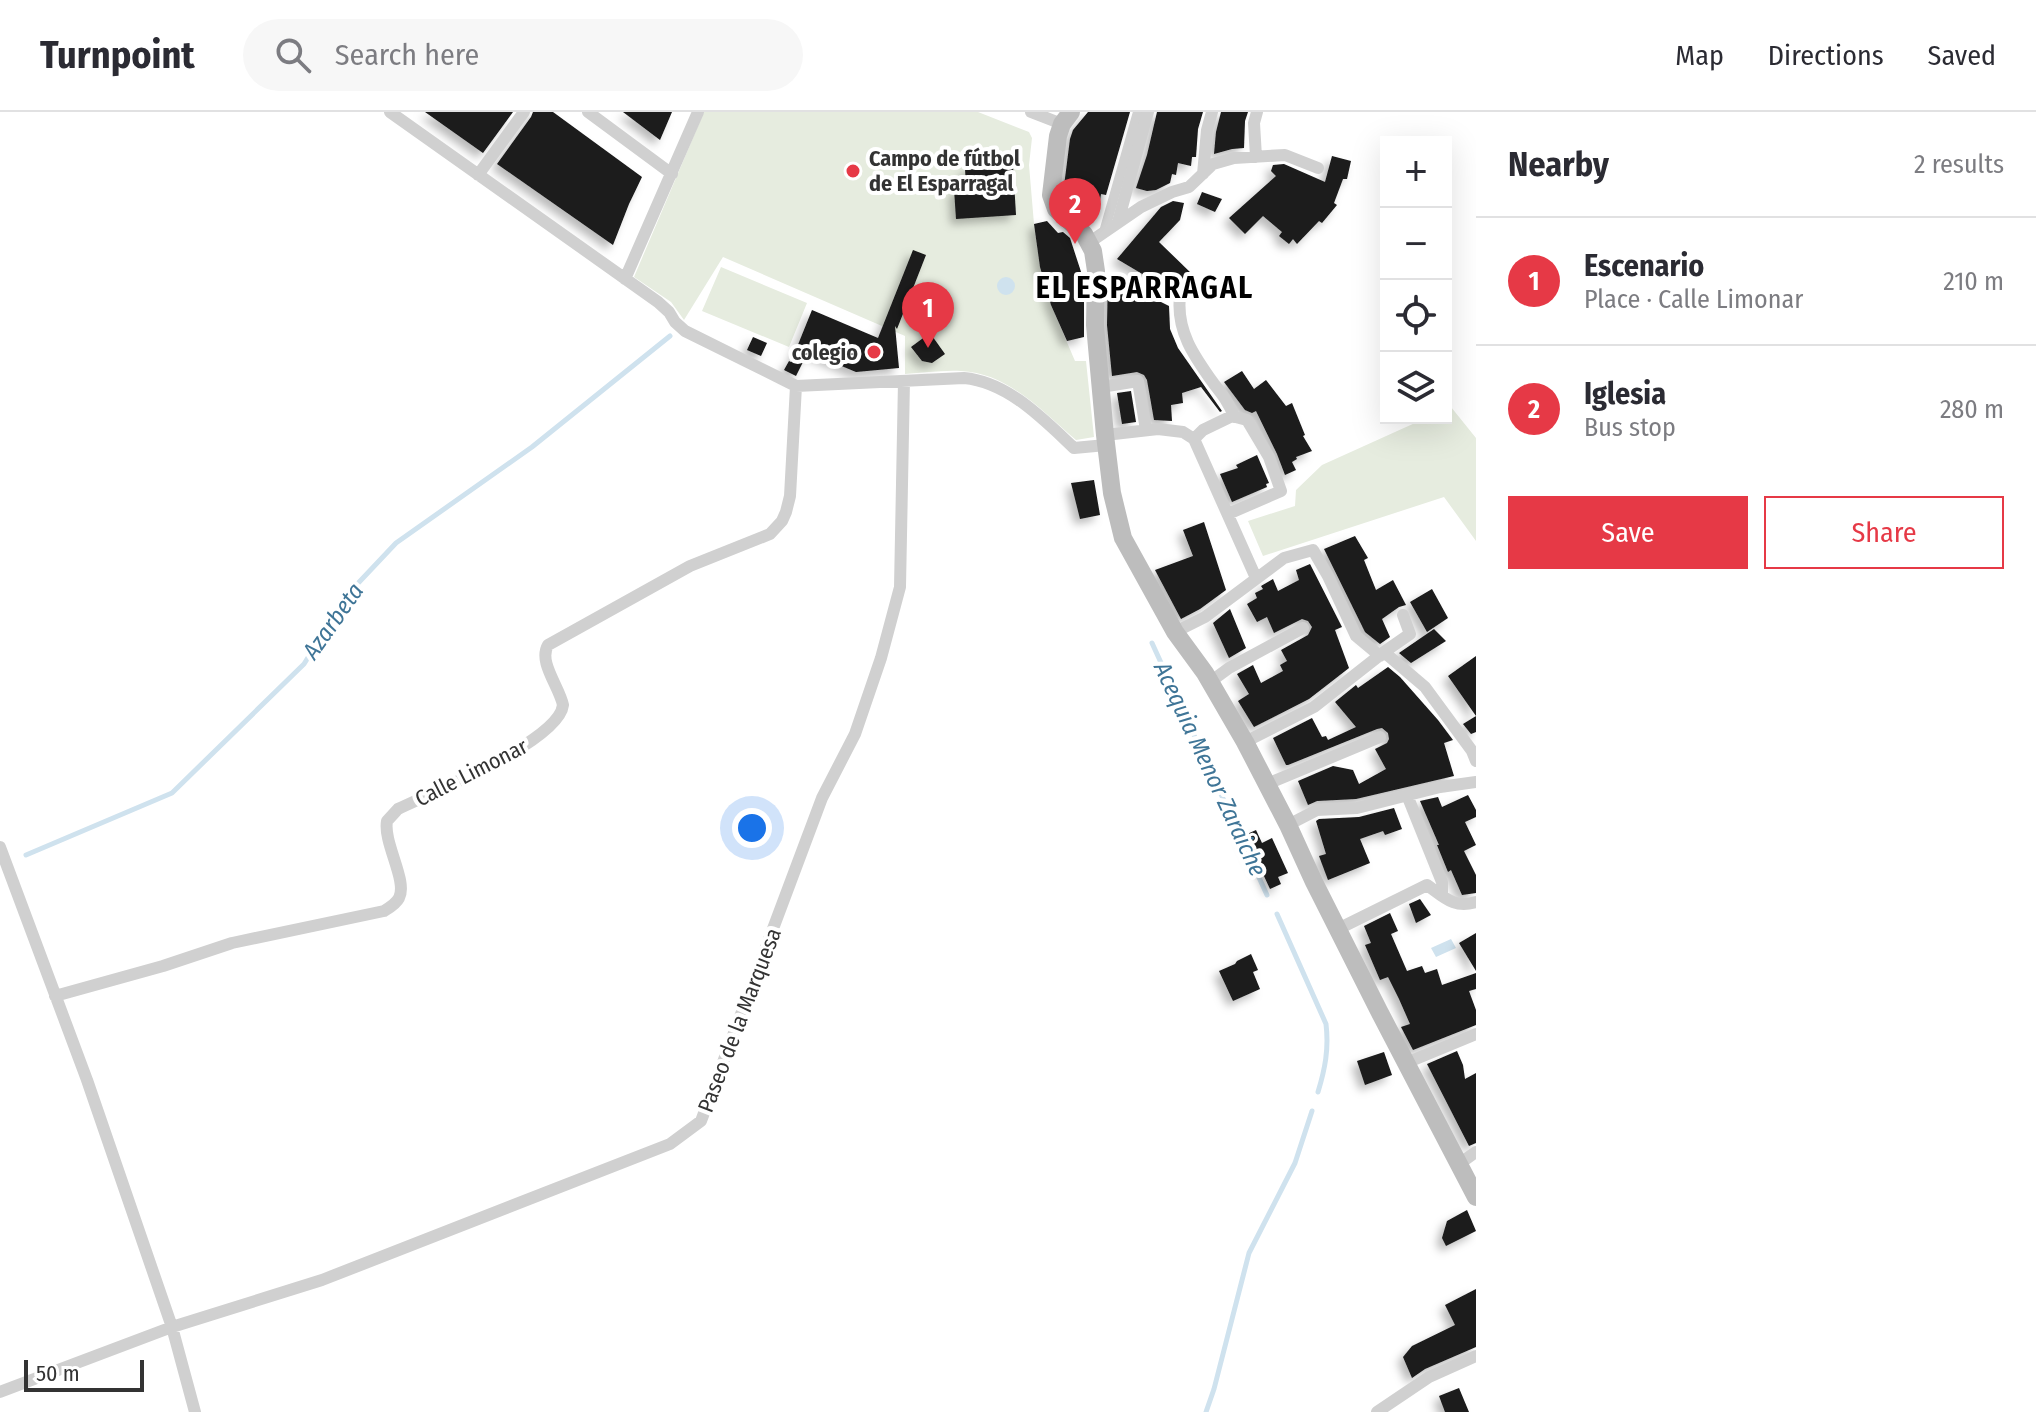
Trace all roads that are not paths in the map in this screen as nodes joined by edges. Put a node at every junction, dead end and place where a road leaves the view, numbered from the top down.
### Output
1 (390, 112) edge
2 (524, 112) edge
3 (588, 112) edge
4 (698, 112) edge
5 (1031, 112) edge
6 (1138, 112) edge
7 (1148, 112) edge
8 (1212, 112) edge
9 (1257, 112) edge
10 (1067, 118) edge
11 (1256, 157) junction
12 (1318, 168) dead end
13 (672, 174) junction
14 (1203, 174) junction
15 (478, 175) junction
16 (1118, 222) junction
17 (1097, 237) junction
18 (625, 279) junction
19 (1180, 296) dead end
20 (904, 381) junction
21 (796, 386) junction
22 (1101, 387) junction
23 (1234, 417) junction
24 (1146, 430) junction
25 (1194, 439) junction
26 (1105, 440) junction
27 (1228, 514) junction
28 (1256, 578) junction
29 (1403, 615) dead end
30 (1303, 628) dead end
31 (1175, 632) junction
32 (1382, 654) junction
33 (1210, 682) junction
34 (1380, 737) dead end
35 (1245, 742) junction
36 (1476, 761) edge
37 (1476, 782) edge
38 (1267, 784) junction
39 (1407, 795) junction
40 (1288, 825) junction
41 (1, 853) edge
42 (1442, 895) junction
43 (1476, 902) edge
44 (1338, 929) junction
45 (55, 996) junction
46 (1476, 1034) edge
47 (1406, 1063) junction
48 (1476, 1152) edge
49 (1459, 1164) junction
50 (1476, 1196) edge
51 (172, 1327) junction
52 (1476, 1356) edge
53 (0, 1392) edge
54 (195, 1412) edge
55 (1377, 1412) edge

1 - 15 street
2 - 15 street
3 - 13 street
4 - 13 street
5 - 10 street
6 - 17 street
7 - 16 street
8 - 14 street
9 - 11 street
10 - 17 main road
11 - 12 street
11 - 14 street
13 - 18 street
14 - 16 street
15 - 18 street
16 - 17 street
17 - 22 main road
18 - 21 street
19 - 23 street
20 - 21 street
20 - 26 street
20 - 51 street, Paseo de la Marquesa
21 - 45 street, Calle Limonar
22 - 24 street
22 - 26 main road
23 - 25 street
23 - 27 street
24 - 25 street
24 - 26 street
25 - 27 street
26 - 31 main road
27 - 28 street
28 - 31 street
28 - 32 street
29 - 32 street
30 - 33 street
31 - 33 main road
32 - 35 street
32 - 36 street
33 - 35 main road
34 - 38 street
35 - 38 main road
37 - 39 street
38 - 40 main road
39 - 40 street
39 - 42 street
40 - 44 main road
41 - 45 street
42 - 43 street
42 - 44 street
44 - 47 main road
45 - 51 street
46 - 47 street
47 - 49 main road
48 - 49 street
49 - 50 main road
51 - 53 street, Paseo de la Marquesa
51 - 54 street
52 - 55 street

